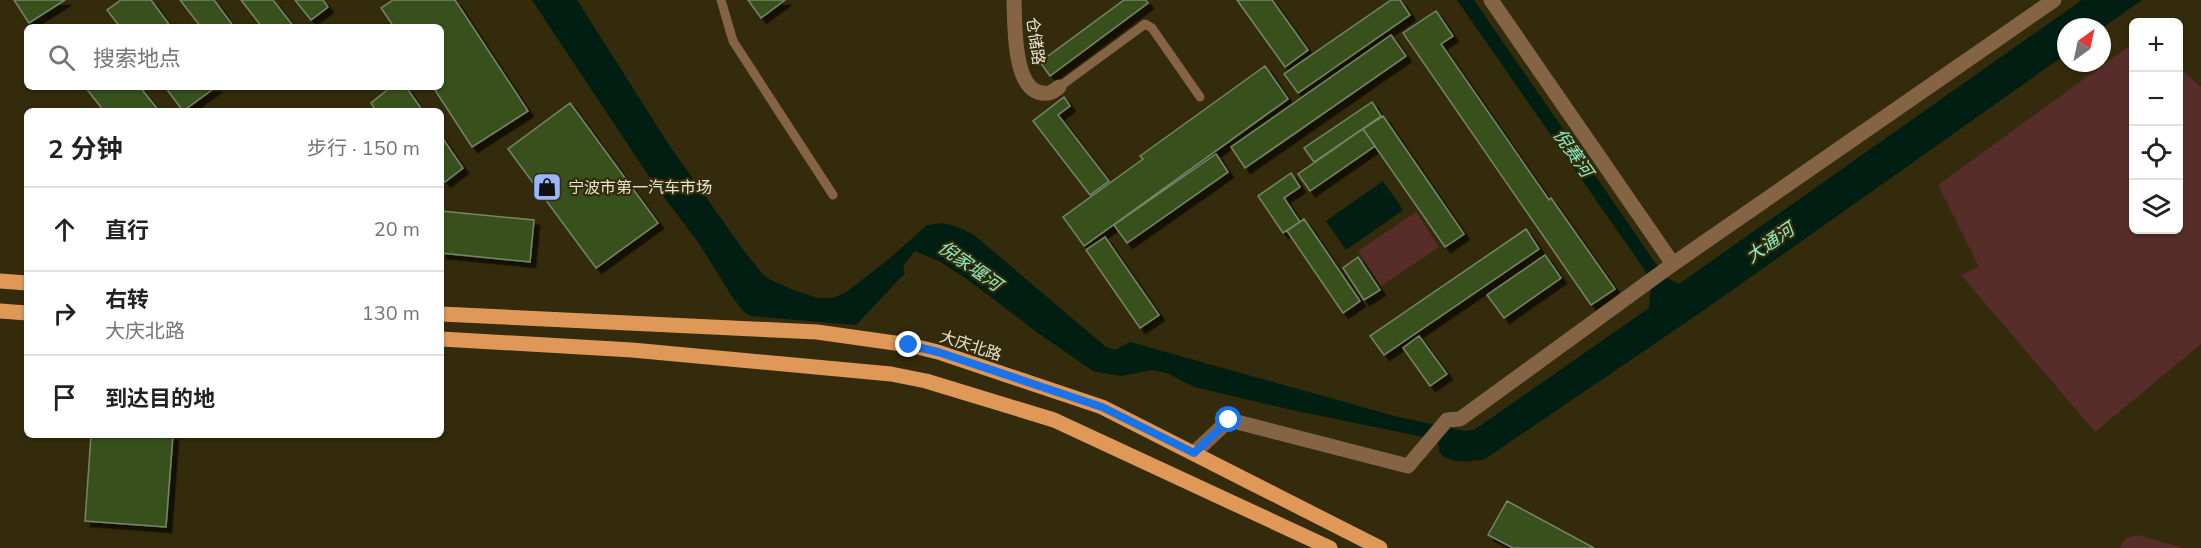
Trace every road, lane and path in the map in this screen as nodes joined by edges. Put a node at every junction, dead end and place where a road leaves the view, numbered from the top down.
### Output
1 (721, 0) edge
2 (1014, 0) edge
3 (1491, 0) edge
4 (2054, 0) edge
5 (1059, 87) joint
6 (1200, 97) dead end
7 (833, 195) dead end
8 (1673, 264) junction
9 (0, 281) edge
10 (24, 283) edge
11 (0, 311) edge
12 (24, 313) edge
13 (444, 314) edge
14 (444, 339) edge
15 (1194, 453) junction
16 (1327, 547) edge
17 (1380, 548) edge

1 - 7 lane
2 - 5 street, 仓储路
3 - 8 street
4 - 8 street
5 - 6 lane
8 - 15 street
9 - 10 main road
11 - 12 main road
13 - 15 main road, 大庆北路
14 - 16 main road
15 - 17 main road, 大庆北路

